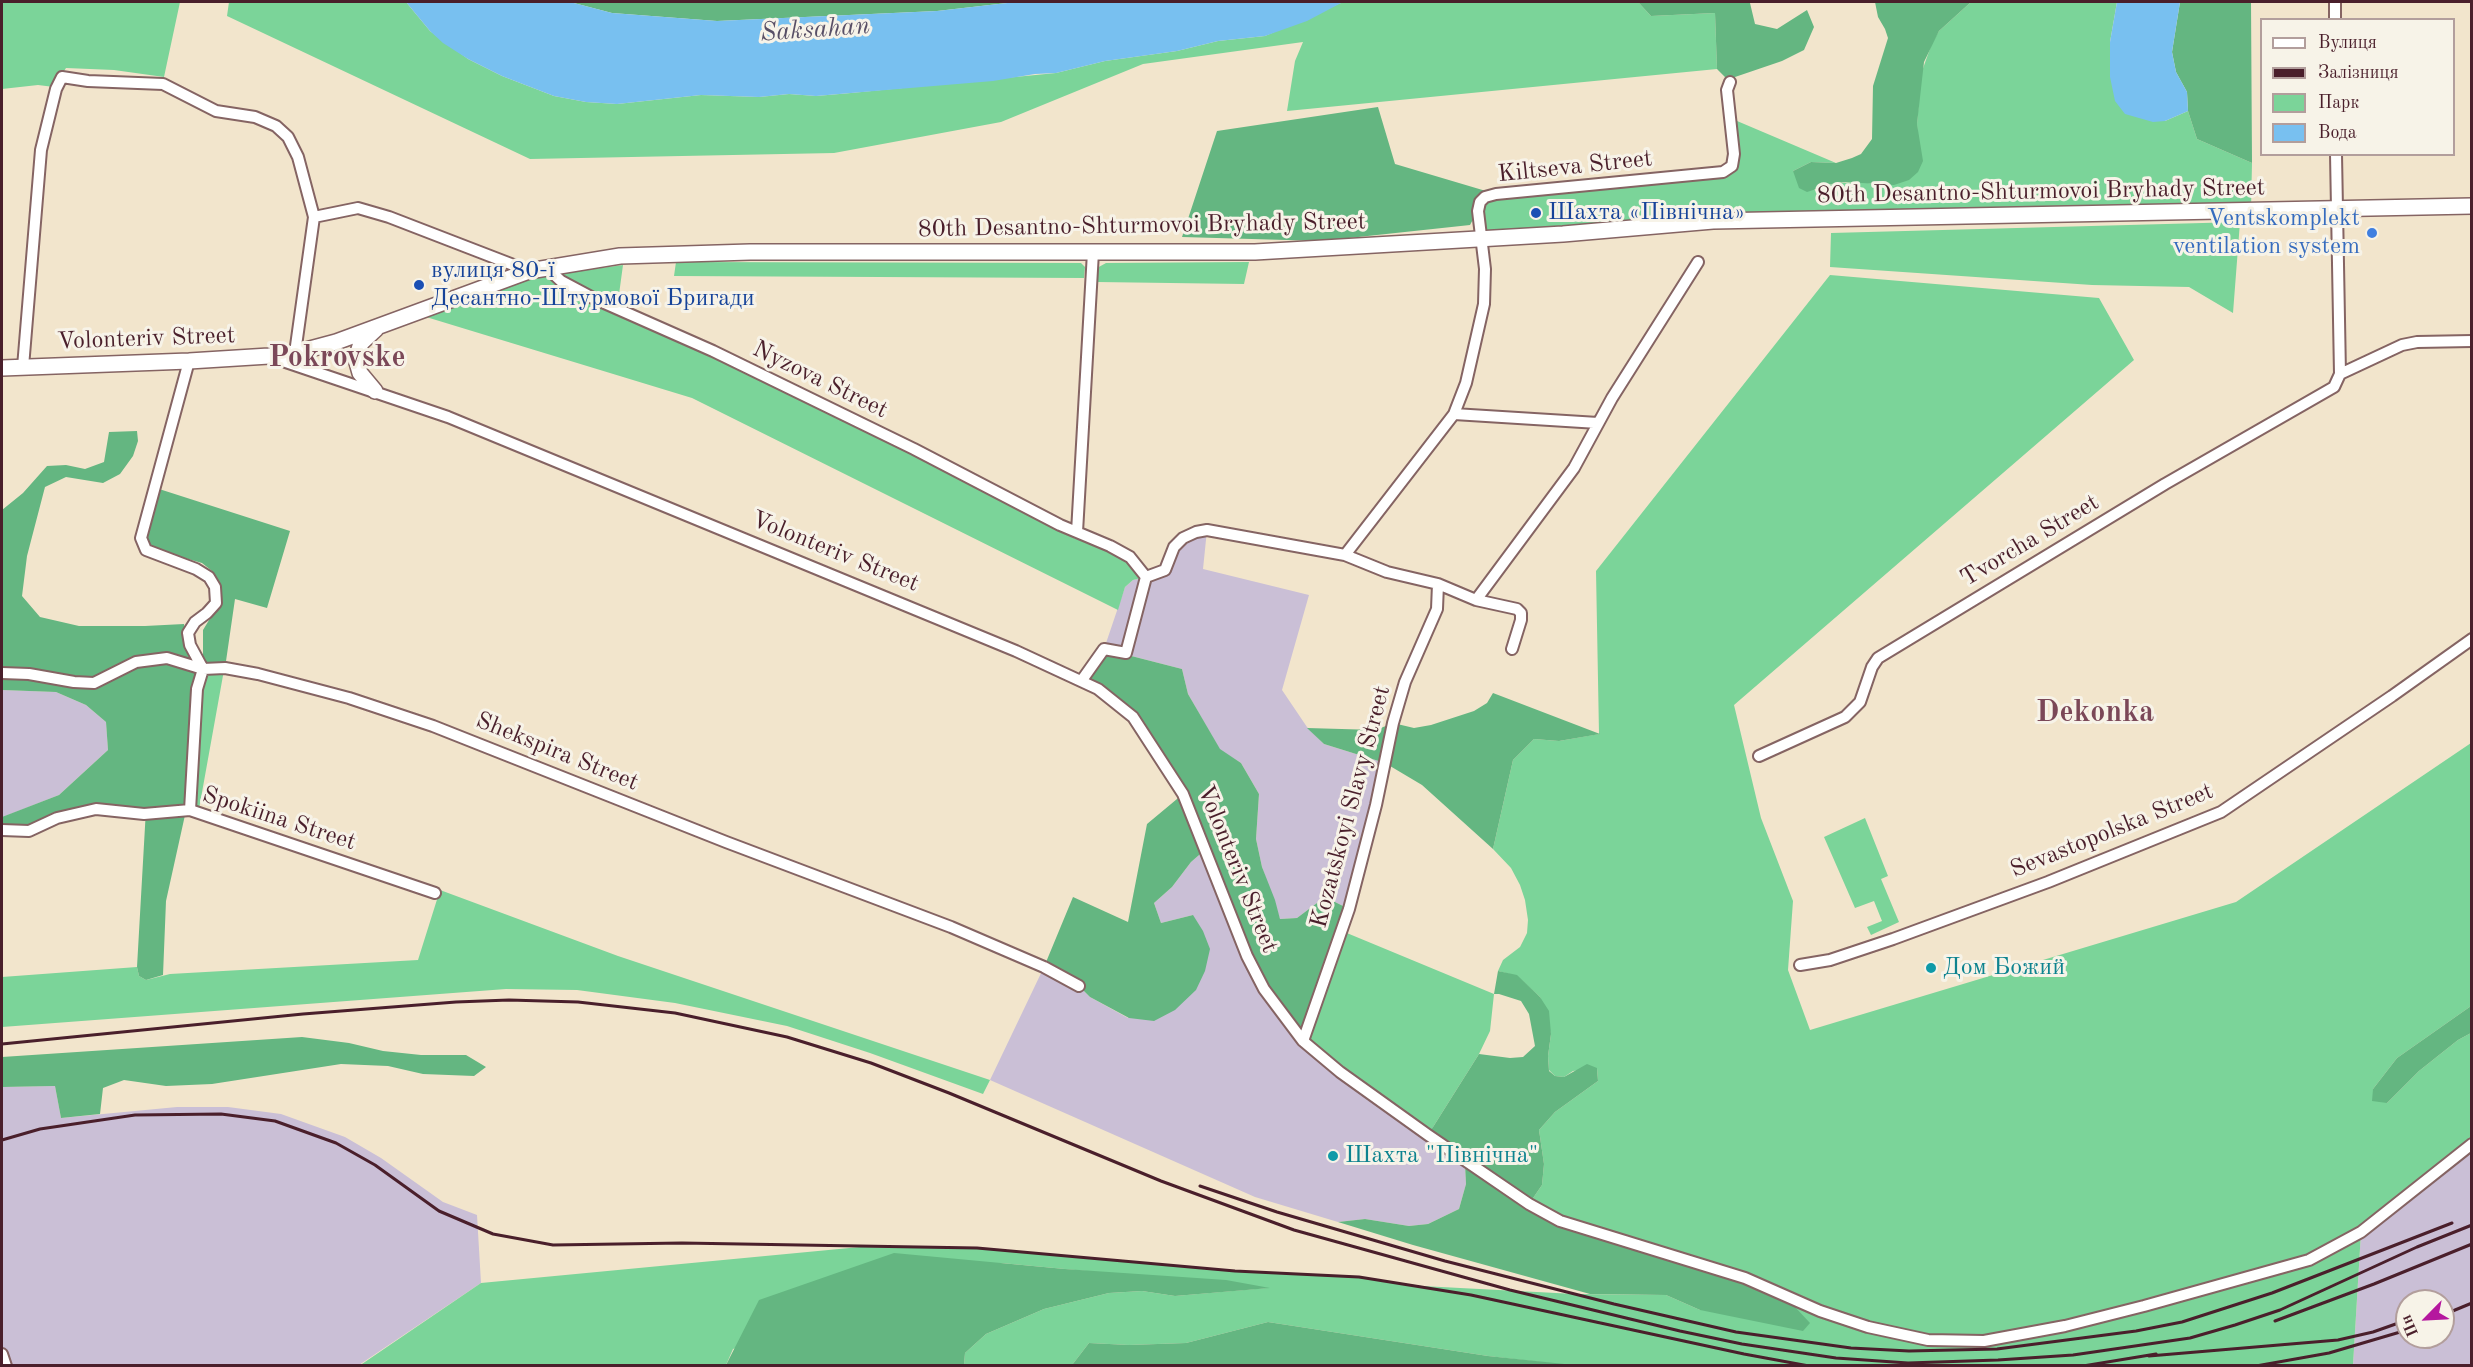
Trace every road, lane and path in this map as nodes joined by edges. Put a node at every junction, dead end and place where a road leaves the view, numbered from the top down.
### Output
1 (2335, 2) edge
2 (2336, 18) edge
3 (1730, 82) dead end
4 (2336, 156) edge
5 (2472, 206) edge
6 (2337, 208) junction
7 (314, 217) junction
8 (1481, 239) junction
9 (1092, 252) junction
10 (1698, 262) dead end
11 (546, 267) junction
12 (529, 271) junction
13 (379, 325) junction
14 (2472, 341) edge
15 (295, 352) junction
16 (269, 356) junction
17 (189, 361) junction
18 (23, 367) junction
19 (2, 368) edge
20 (2340, 374) junction
21 (375, 391) junction
22 (1454, 414) junction
23 (1598, 423) junction
24 (1077, 532) junction
25 (1345, 555) junction
26 (1146, 577) junction
27 (1438, 584) junction
28 (1476, 600) junction
29 (2472, 639) edge
30 (1512, 649) dead end
31 (203, 669) junction
32 (2, 673) edge
33 (1082, 680) junction
34 (1759, 756) dead end
35 (190, 810) junction
36 (2, 830) edge
37 (435, 893) dead end
38 (1800, 965) dead end
39 (1079, 986) dead end
40 (1303, 1041) junction
41 (2472, 1144) edge
42 (2, 1354) edge
43 (6, 1365) edge

1 - 2 street
3 - 8 street, Kiltseva Street
4 - 6 street
5 - 6 street, 80th Desantno-Shturmovoi Bryhady Street
6 - 8 street, 80th Desantno-Shturmovoi Bryhady Street
6 - 20 street
7 - 12 street
7 - 15 street
7 - 18 street
8 - 9 street, 80th Desantno-Shturmovoi Bryhady Street
8 - 22 street, Kiltseva Street
9 - 11 street, 80th Desantno-Shturmovoi Bryhady Street
9 - 24 street
10 - 23 street
11 - 12 street, 80th Desantno-Shturmovoi Bryhady Street
11 - 24 street, Nyzova Street
12 - 13 street, 80th Desantno-Shturmovoi Bryhady Street
13 - 15 street, 80th Desantno-Shturmovoi Bryhady Street
13 - 21 street
14 - 20 street, Tvorcha Street
15 - 16 street, 80th Desantno-Shturmovoi Bryhady Street
16 - 17 street, Volonteriv Street
16 - 21 street, Volonteriv Street
17 - 18 street, Volonteriv Street
17 - 31 street
18 - 19 street, Volonteriv Street
20 - 34 street, Tvorcha Street
21 - 33 street, Volonteriv Street
22 - 23 street
22 - 25 street, Kiltseva Street
23 - 28 street
24 - 26 street, Nyzova Street
25 - 26 street
25 - 27 street
26 - 33 street
27 - 28 street
27 - 40 street, Kozatskoyi Slavy Street
28 - 30 street
29 - 38 street, Sevastopolska Street
31 - 32 street, Shekspira Street
31 - 35 street
31 - 39 street, Shekspira Street
33 - 40 street, Volonteriv Street
35 - 36 street, Spokiina Street
35 - 37 street, Spokiina Street
40 - 41 street, Volonteriv Street
42 - 43 street

